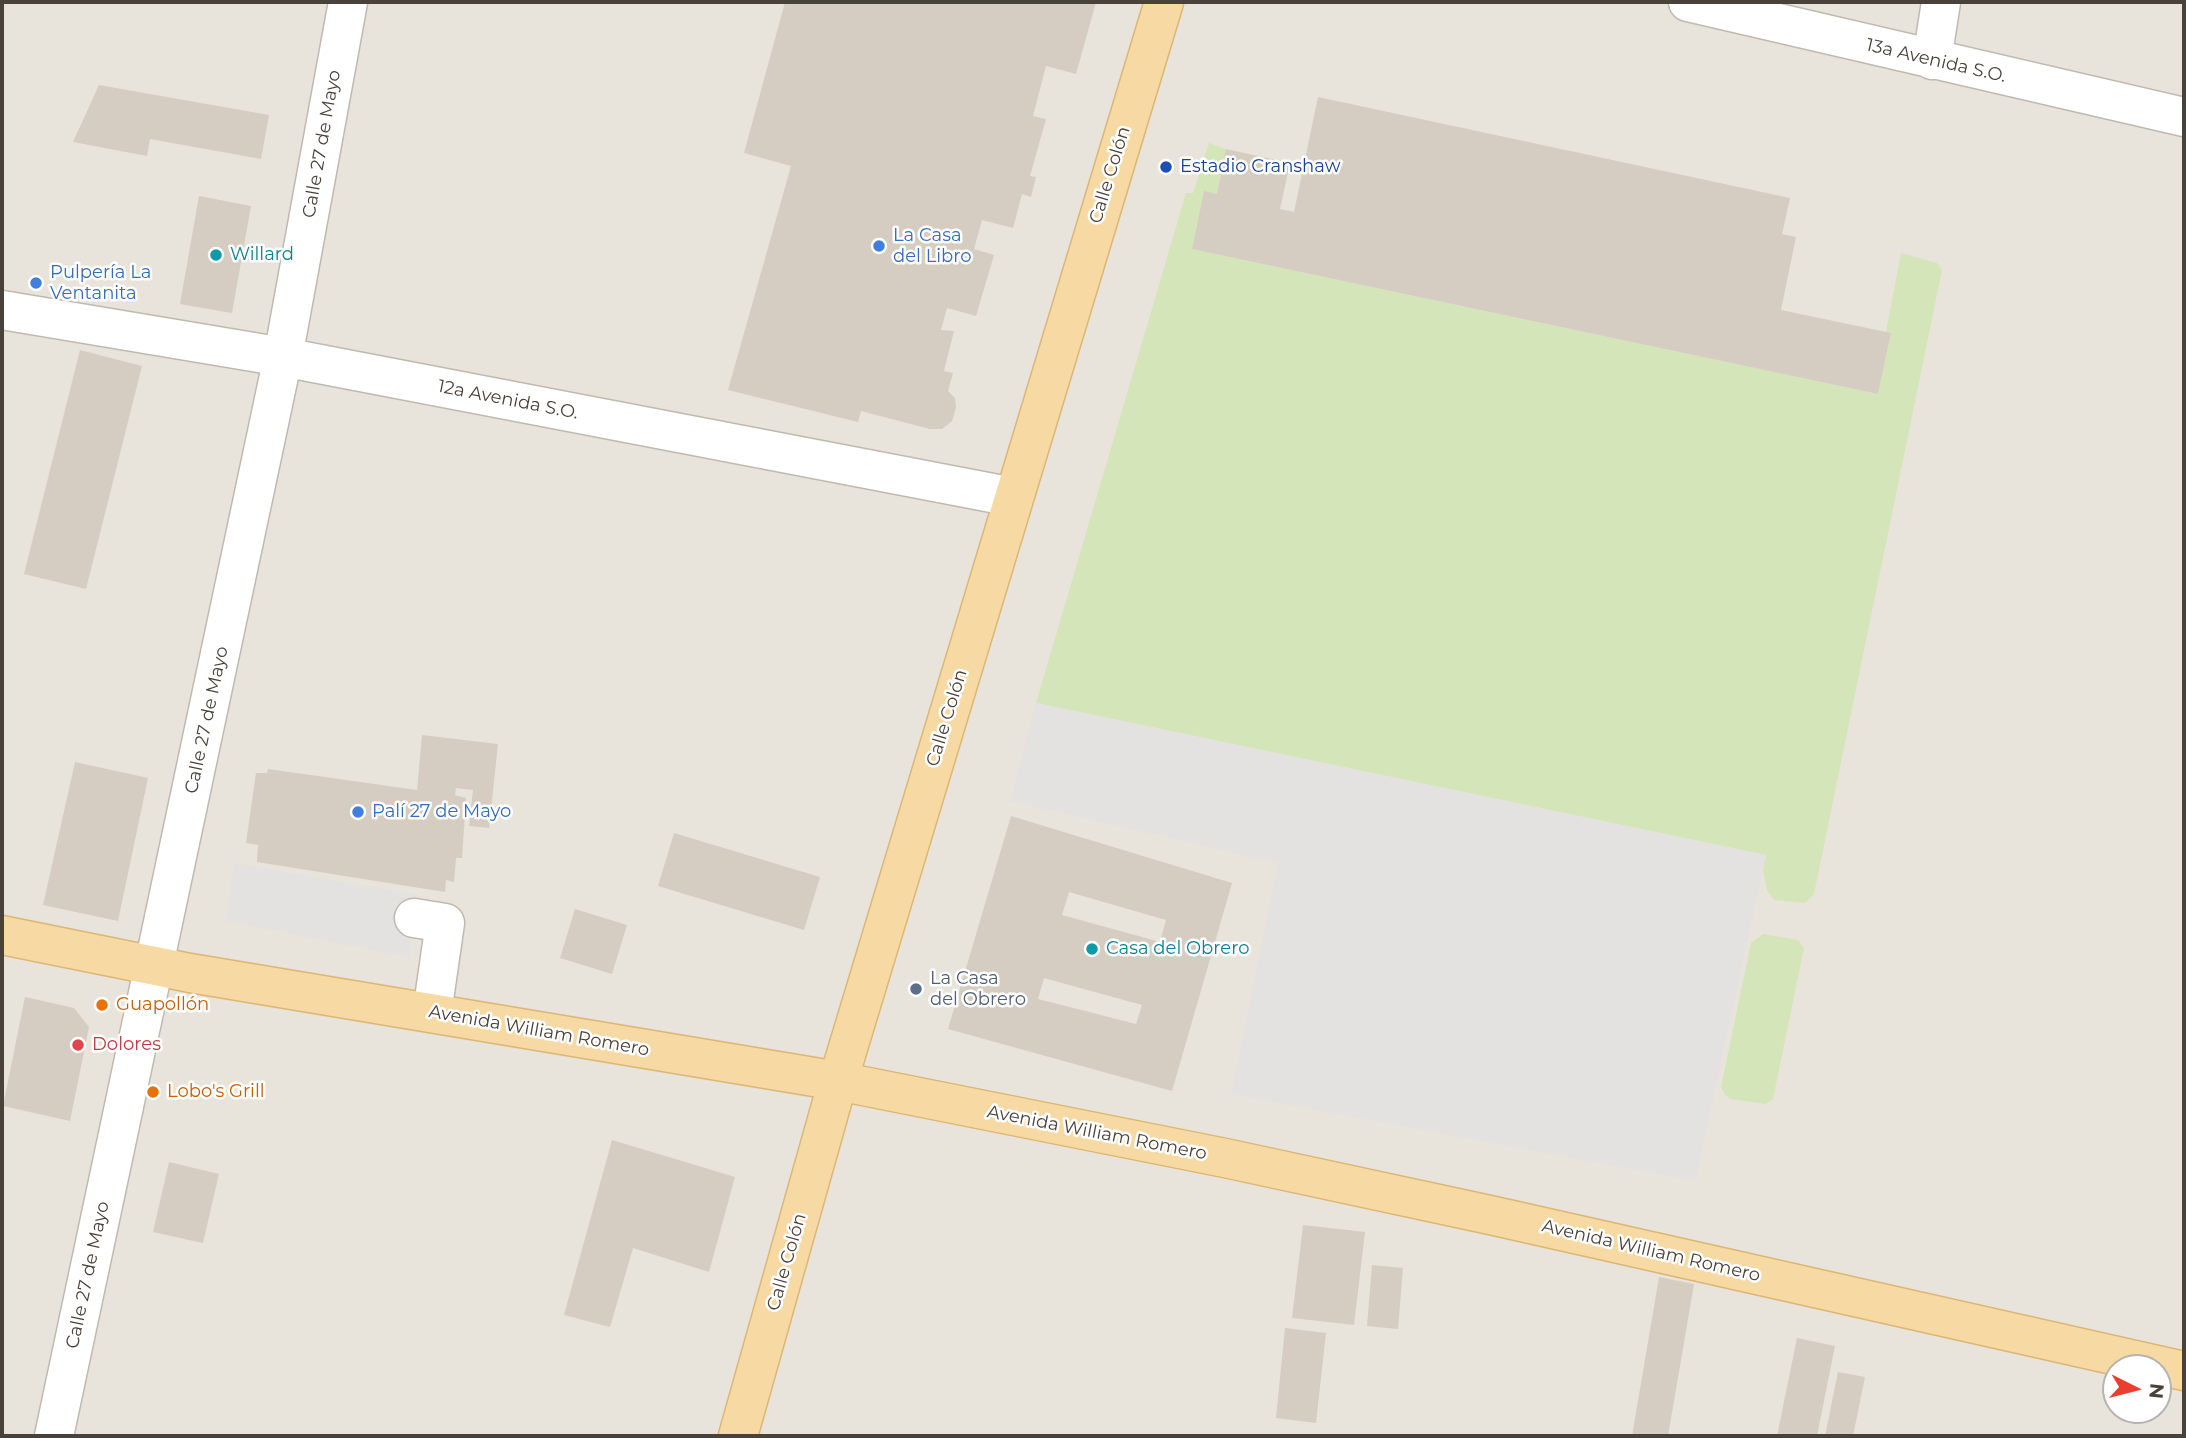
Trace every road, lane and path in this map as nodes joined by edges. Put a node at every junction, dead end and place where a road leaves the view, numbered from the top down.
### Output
1 (348, 2) edge
2 (1164, 2) edge
3 (1688, 2) edge
4 (1941, 2) edge
5 (1932, 60) junction
6 (2184, 117) edge
7 (2, 310) edge
8 (283, 357) junction
9 (1013, 497) junction
10 (414, 918) dead end
11 (2, 935) edge
12 (155, 967) junction
13 (432, 1013) junction
14 (838, 1081) junction
15 (2184, 1371) edge
16 (54, 1436) edge
17 (738, 1436) edge

1 - 8 street, Calle 27 de Mayo
2 - 9 main road, Calle Colón
3 - 5 street, 13a Avenida S.O.
4 - 5 street
5 - 6 street, 13a Avenida S.O.
7 - 8 street, 12a Avenida S.O.
8 - 9 street, 12a Avenida S.O.
8 - 12 street, Calle 27 de Mayo
9 - 14 main road, Calle Colón
10 - 13 street
11 - 12 main road, Avenida William Romero
12 - 13 main road, Avenida William Romero
12 - 16 street, Calle 27 de Mayo
13 - 14 main road, Avenida William Romero
14 - 15 main road, Avenida William Romero
14 - 17 main road, Calle Colón

